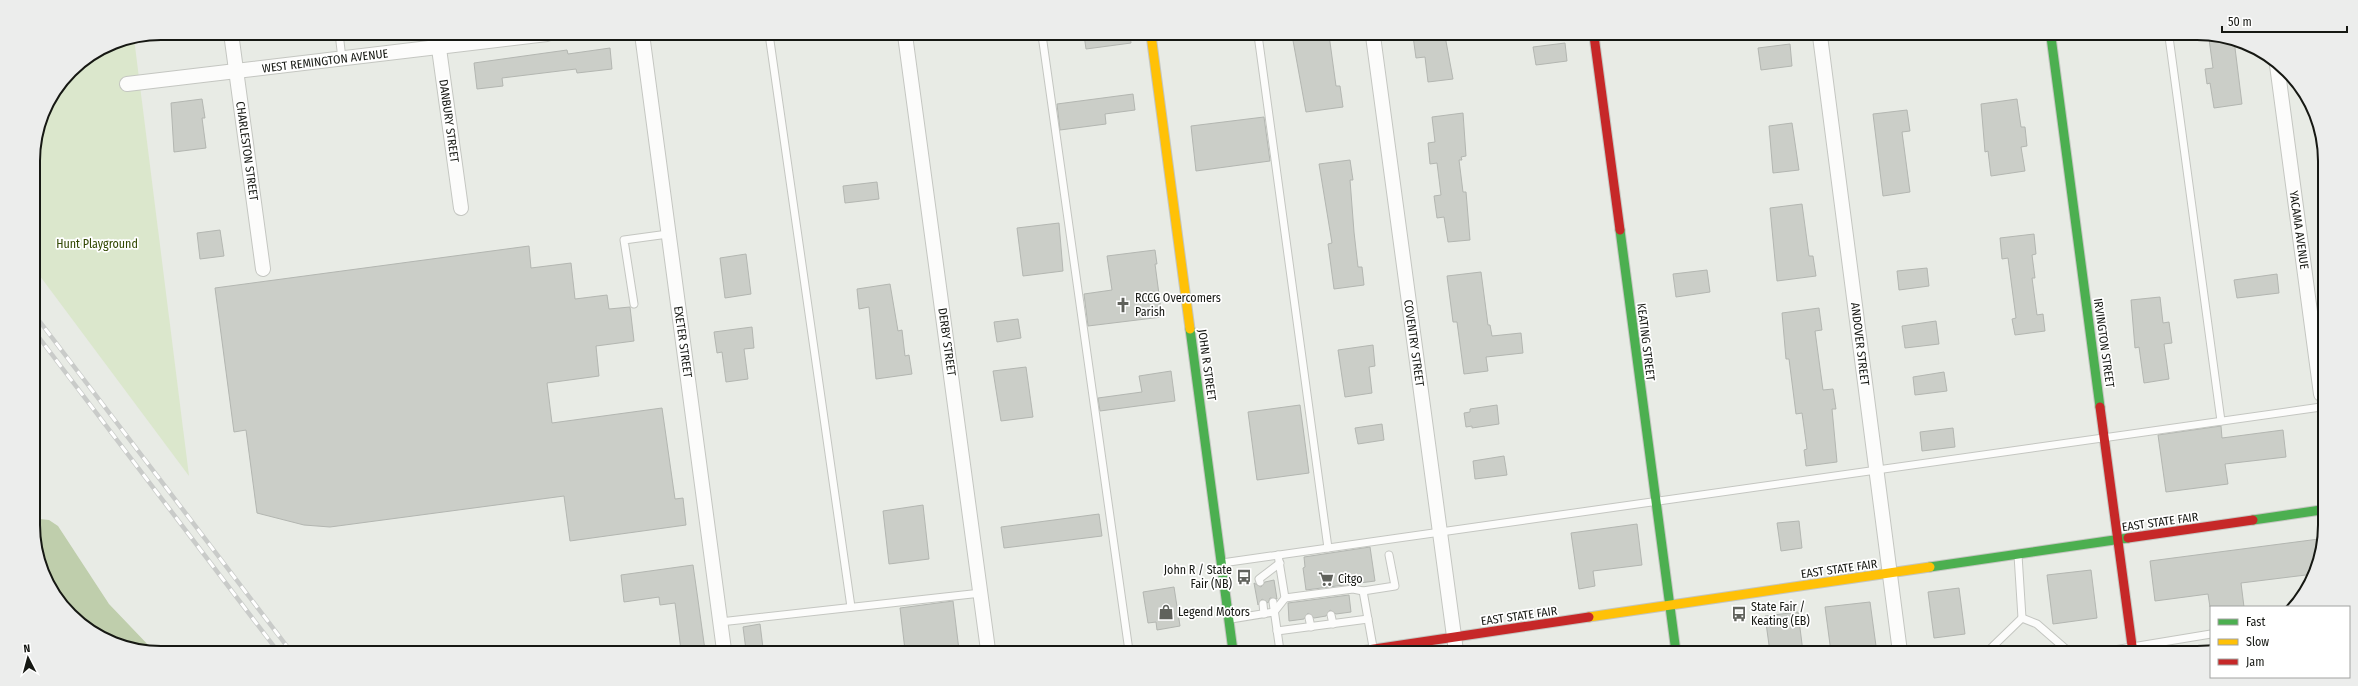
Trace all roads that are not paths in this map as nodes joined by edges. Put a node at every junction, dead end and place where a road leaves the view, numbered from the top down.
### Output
1 (232, 40) edge
2 (340, 40) edge
3 (437, 40) edge
4 (643, 40) edge
5 (770, 40) edge
6 (906, 40) edge
7 (1043, 40) edge
8 (1152, 40) edge
9 (1259, 40) edge
10 (1374, 40) edge
11 (1595, 40) edge
12 (1821, 40) edge
13 (2051, 40) edge
14 (2169, 40) edge
15 (342, 58) junction
16 (236, 71) junction
17 (2278, 71) edge
18 (127, 84) dead end
19 (461, 208) dead end
20 (668, 234) junction
21 (263, 269) dead end
22 (634, 304) dead end
23 (2318, 372) edge
24 (2318, 407) edge
25 (2221, 421) junction
26 (2104, 438) junction
27 (1877, 471) junction
28 (1655, 502) junction
29 (2318, 510) edge
30 (1440, 532) junction
31 (2118, 540) junction
32 (1328, 548) junction
33 (1278, 555) junction
34 (1389, 555) dead end
35 (2018, 555) junction
36 (1222, 563) junction
37 (1280, 564) junction
38 (1268, 572) junction
39 (1890, 574) junction
40 (1270, 581) dead end
41 (1260, 582) dead end
42 (1363, 591) junction
43 (981, 593) junction
44 (1285, 598) junction
45 (1273, 602) dead end
46 (1263, 604) dead end
47 (1668, 606) junction
48 (851, 607) junction
49 (1274, 612) junction
50 (1264, 614) junction
51 (1331, 615) dead end
52 (1309, 618) dead end
53 (2022, 618) junction
54 (1229, 619) junction
55 (1368, 619) junction
56 (720, 622) junction
57 (1333, 624) junction
58 (1311, 627) junction
59 (1277, 632) junction
60 (2210, 634) edge
61 (1455, 645) edge
62 (723, 646) edge
63 (988, 646) edge
64 (1128, 646) edge
65 (1232, 646) edge
66 (1279, 646) edge
67 (1372, 646) edge
68 (1434, 646) edge
69 (1675, 646) edge
70 (1899, 646) edge
71 (1993, 646) edge
72 (2062, 646) edge
73 (2132, 646) edge
74 (2148, 646) edge

1 - 16 street, CHARLESTON STREET
2 - 15 lane
3 - 15 street, WEST REMINGTON AVENUE
3 - 19 street, DANBURY STREET
4 - 20 street, EXETER STREET
5 - 48 lane
6 - 43 street, DERBY STREET
7 - 64 lane
8 - 36 street, JOHN R STREET
9 - 32 lane
10 - 30 street, COVENTRY STREET
11 - 28 street, KEATING STREET
12 - 27 street, ANDOVER STREET
13 - 26 street, IRVINGTON STREET
14 - 25 lane
15 - 16 street, WEST REMINGTON AVENUE
16 - 18 street, WEST REMINGTON AVENUE
16 - 21 street, CHARLESTON STREET
17 - 23 street, YACAMA AVENUE
20 - 22 lane
20 - 56 street, EXETER STREET
24 - 25 lane
25 - 26 lane
26 - 27 lane
26 - 31 street, IRVINGTON STREET
27 - 28 lane
27 - 39 street, ANDOVER STREET
28 - 30 lane
28 - 47 street, KEATING STREET
29 - 31 street, EAST STATE FAIR
30 - 32 lane
30 - 61 street, COVENTRY STREET
31 - 35 street, EAST STATE FAIR
31 - 73 street, IRVINGTON STREET
32 - 33 lane
33 - 36 lane
33 - 37 lane
34 - 42 lane
35 - 39 street, EAST STATE FAIR
35 - 53 lane
36 - 54 street, JOHN R STREET
37 - 38 lane
37 - 44 lane
38 - 40 lane
38 - 41 lane
39 - 47 street, EAST STATE FAIR
39 - 70 street, ANDOVER STREET
42 - 44 lane
42 - 55 lane
43 - 48 lane
43 - 63 street, DERBY STREET
44 - 49 lane
45 - 49 lane
46 - 50 lane
47 - 61 street, EAST STATE FAIR
47 - 69 street, KEATING STREET
48 - 56 lane
49 - 50 lane
49 - 59 lane
50 - 54 lane
51 - 57 lane
52 - 58 lane
53 - 71 lane
53 - 72 lane
54 - 65 street, JOHN R STREET
55 - 57 lane
55 - 67 lane
56 - 62 street, EXETER STREET
57 - 58 lane
58 - 59 lane
59 - 66 lane
60 - 74 lane
61 - 68 street, EAST STATE FAIR

